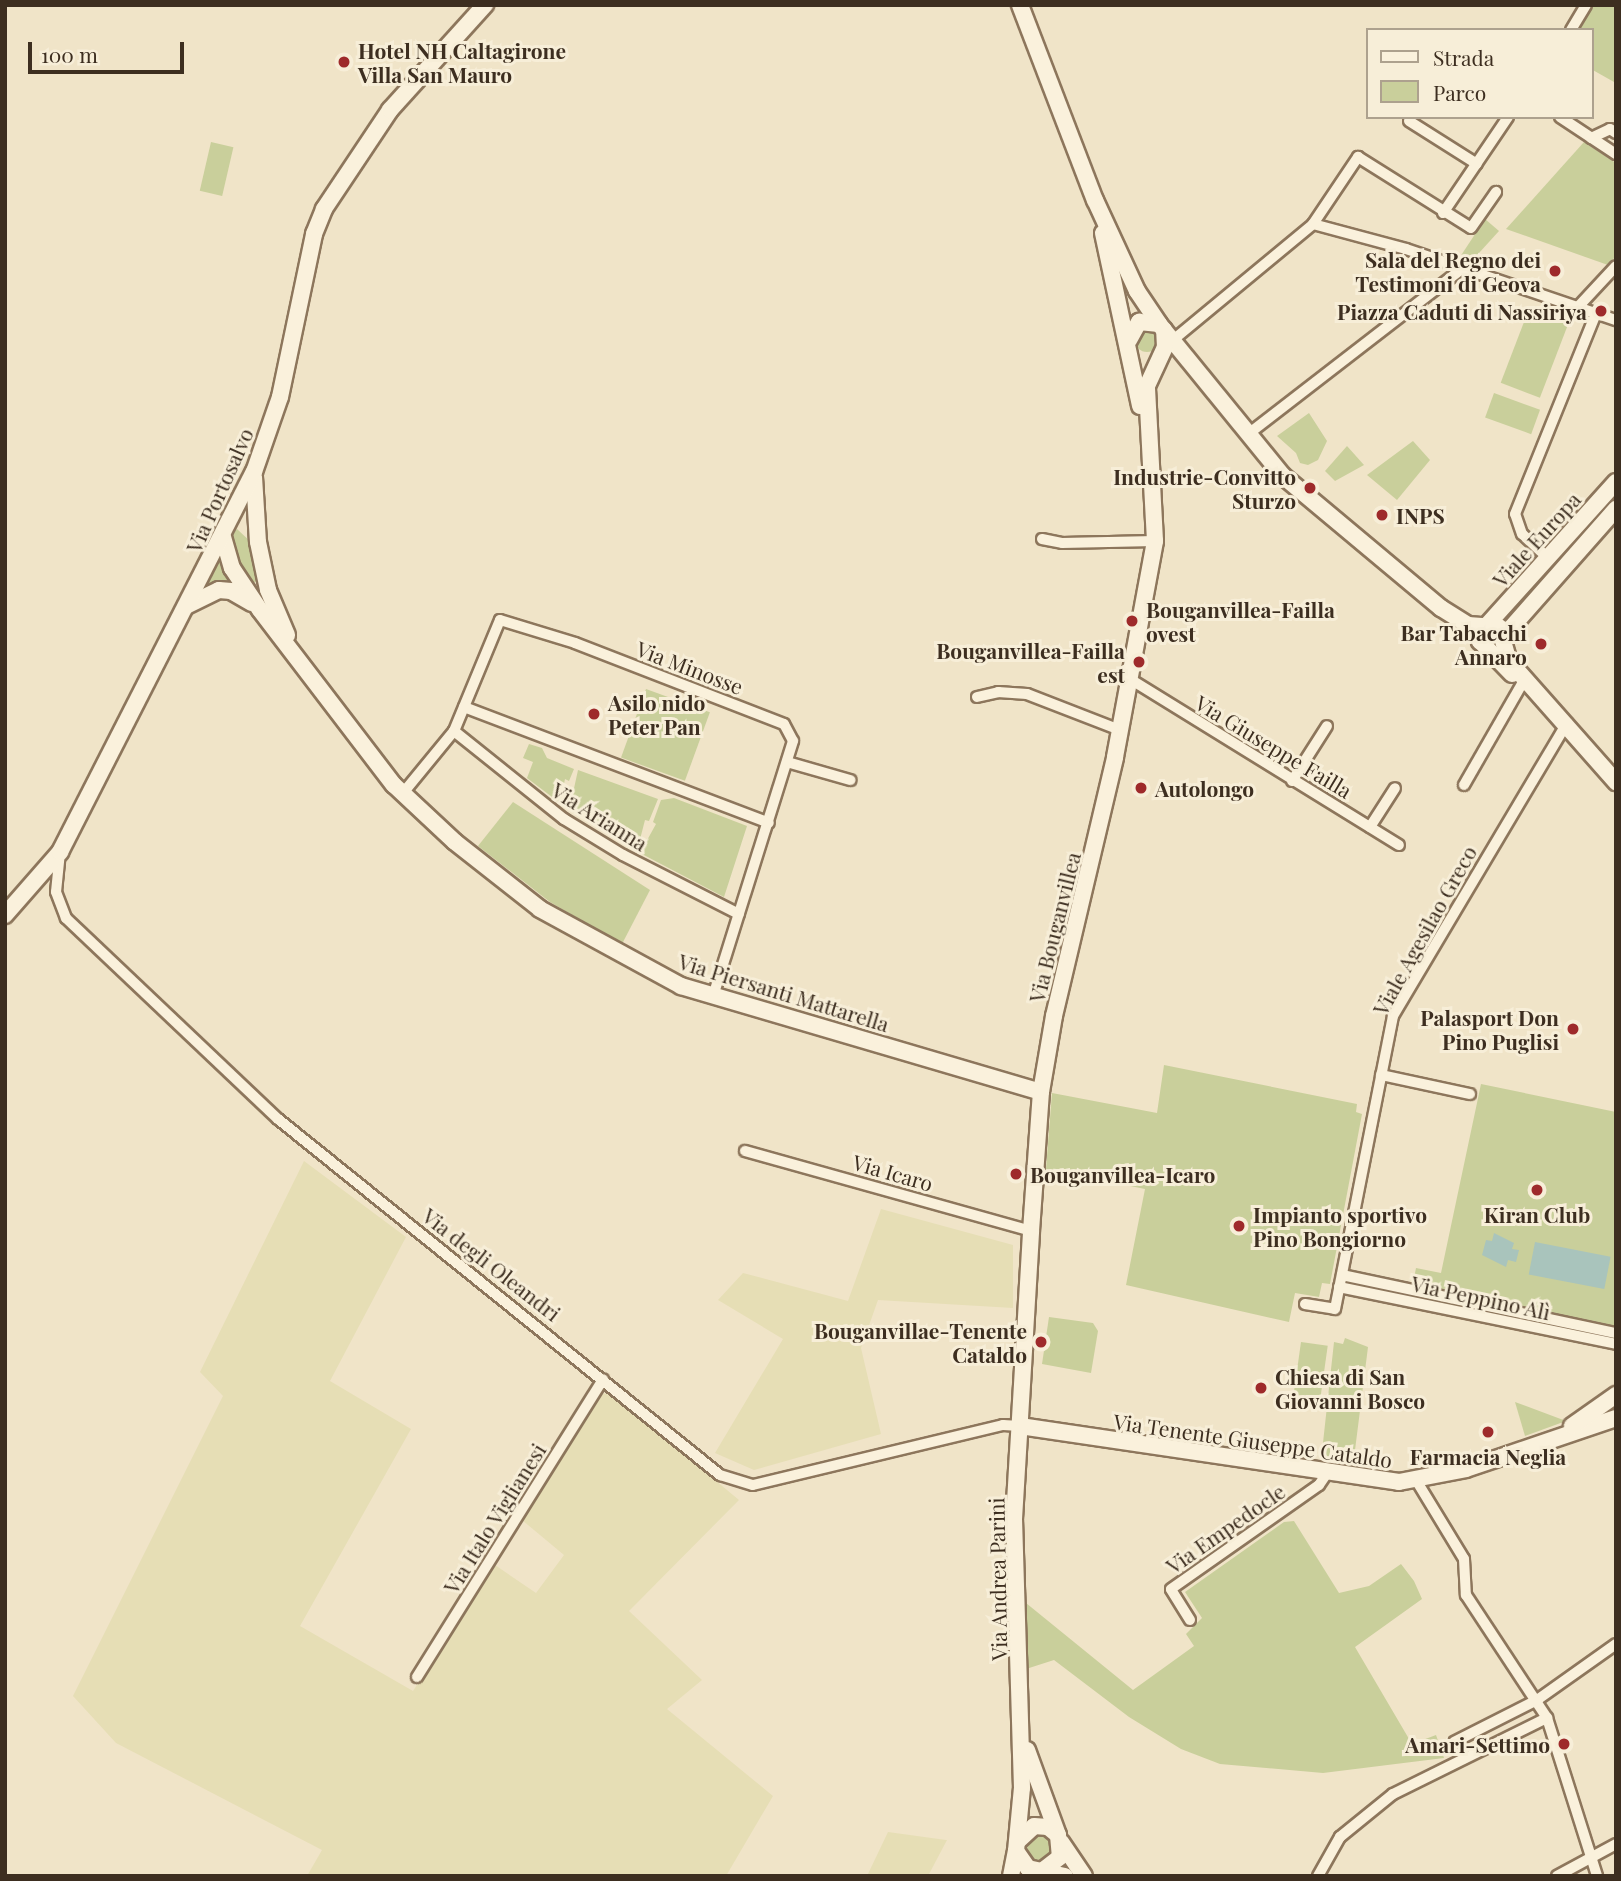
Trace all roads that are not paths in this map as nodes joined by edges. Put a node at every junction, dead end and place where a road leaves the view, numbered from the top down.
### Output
1 (485, 5) edge
2 (1020, 5) edge
3 (1586, 5) edge
4 (1572, 28) edge
5 (1507, 119) edge
6 (1563, 119) edge
7 (1409, 121) dead end
8 (1616, 133) edge
9 (1591, 138) junction
10 (1616, 154) edge
11 (1477, 164) junction
12 (1496, 192) dead end
13 (1095, 200) junction
14 (1443, 213) junction
15 (1313, 224) junction
16 (1616, 266) edge
17 (1462, 268) junction
18 (1577, 308) junction
19 (1596, 314) junction
20 (1616, 320) edge
21 (1165, 332) junction
22 (1130, 344) junction
23 (1156, 356) junction
24 (1210, 389) junction
25 (1247, 435) junction
26 (1149, 441) junction
27 (254, 472) junction
28 (1616, 482) edge
29 (1616, 509) edge
30 (225, 533) junction
31 (1042, 539) dead end
32 (1155, 541) junction
33 (258, 542) junction
34 (1548, 558) junction
35 (188, 605) junction
36 (260, 610) junction
37 (1484, 634) junction
38 (1503, 638) junction
39 (300, 659) junction
40 (1130, 679) junction
41 (1527, 685) junction
42 (977, 697) dead end
43 (464, 708) junction
44 (1567, 723) junction
45 (1327, 726) dead end
46 (454, 730) junction
47 (1120, 730) junction
48 (787, 762) junction
49 (850, 780) dead end
50 (1292, 781) junction
51 (1616, 782) edge
52 (1464, 785) dead end
53 (1395, 788) dead end
54 (403, 793) junction
55 (769, 823) junction
56 (1370, 827) junction
57 (1399, 845) dead end
58 (60, 852) junction
59 (5, 915) edge
60 (739, 915) junction
61 (713, 996) junction
62 (1381, 1075) junction
63 (1041, 1092) junction
64 (1470, 1094) dead end
65 (745, 1151) dead end
66 (1031, 1231) junction
67 (1342, 1275) junction
68 (1339, 1287) junction
69 (1306, 1304) dead end
70 (1616, 1333) edge
71 (1616, 1344) edge
72 (603, 1380) junction
73 (1615, 1394) edge
74 (1616, 1418) edge
75 (1020, 1426) junction
76 (1559, 1435) junction
77 (1327, 1473) junction
78 (1416, 1480) junction
79 (1191, 1620) dead end
80 (1616, 1644) edge
81 (417, 1677) dead end
82 (1537, 1700) junction
83 (1547, 1718) junction
84 (1021, 1731) junction
85 (1454, 1742) dead end
86 (1060, 1839) junction
87 (1616, 1844) edge
88 (1016, 1848) junction
89 (1591, 1857) junction
90 (1035, 1872) edge
91 (1011, 1876) edge
92 (1065, 1876) edge
93 (1084, 1876) edge
94 (1318, 1876) edge
95 (1557, 1876) edge
96 (1597, 1876) edge

1 - 27 street, Via Portosalvo
2 - 13 street
3 - 4 street
5 - 11 street
6 - 9 street
7 - 11 street
8 - 9 street
9 - 10 street
11 - 14 street
12 - 14 street
13 - 21 street
13 - 22 street
14 - 15 street
15 - 17 street
15 - 21 street
16 - 18 street
17 - 18 street
17 - 25 street
18 - 19 street
19 - 20 street
19 - 34 street
21 - 22 street
21 - 23 street
21 - 24 street
22 - 23 street
22 - 26 street
23 - 24 street
23 - 26 street
24 - 25 street
25 - 37 street
26 - 32 street, Via Bouganvillea
27 - 30 street, Via Portosalvo
27 - 33 street
28 - 34 street, Viale Europa
29 - 38 street, Viale Europa
30 - 33 street
30 - 35 street, Via Portosalvo
30 - 36 street
31 - 32 street
32 - 40 street, Via Bouganvillea
33 - 39 street
34 - 37 street, Viale Europa
35 - 36 street
35 - 58 street, Via Portosalvo
36 - 39 street
37 - 38 street
37 - 41 street
38 - 41 street
39 - 54 street, Via Piersanti Mattarella
40 - 47 street, Via Bouganvillea
40 - 50 street, Via Giuseppe Failla
41 - 44 street
41 - 52 street
42 - 47 street
43 - 46 street, Via Minosse
43 - 48 street, Via Minosse
43 - 55 street, Via Arianna
44 - 51 street
44 - 62 street, Viale Agesilao Greco
45 - 50 street
46 - 54 street, Via Minosse
46 - 60 street, Via Arianna
47 - 63 street, Via Bouganvillea
48 - 49 street
48 - 55 street, Via Minosse
50 - 56 street, Via Giuseppe Failla
53 - 56 street
54 - 61 street, Via Piersanti Mattarella
55 - 60 street, Via Minosse
56 - 57 street, Via Giuseppe Failla
58 - 59 street, Via Portosalvo
58 - 72 street, Via degli Oleandri
60 - 61 street, Via Minosse
61 - 63 street, Via Piersanti Mattarella
62 - 64 street
62 - 67 street, Viale Agesilao Greco
63 - 66 street, Via Bouganvillea
65 - 66 street, Via Icaro
66 - 75 street, Via Bouganvillea
67 - 68 street, Viale Agesilao Greco
67 - 70 street, Via Peppino Alì
68 - 69 street, Viale Agesilao Greco
68 - 71 street, Via Peppino Alì
72 - 75 street, Via degli Oleandri
72 - 81 street, Via Italo Viglianesi
73 - 76 street
74 - 76 street
75 - 77 street, Via Tenente Giuseppe Cataldo
75 - 84 street, Via Andrea Parini
76 - 78 street, Via Tenente Giuseppe Cataldo
77 - 78 street, Via Tenente Giuseppe Cataldo
77 - 79 street, Via Empedocle
78 - 82 street
80 - 82 street
82 - 83 street
82 - 85 street
83 - 89 street
83 - 94 street
84 - 86 street
84 - 88 street, Via Andrea Parini
86 - 88 street
86 - 90 street
86 - 93 street
87 - 89 street
88 - 90 street
88 - 91 street, Via Andrea Parini
89 - 95 street
89 - 96 street
90 - 92 street

